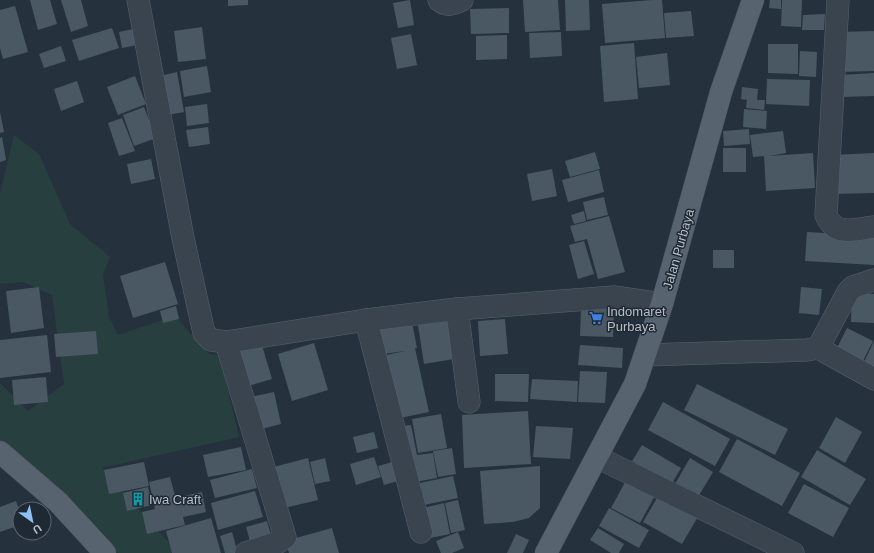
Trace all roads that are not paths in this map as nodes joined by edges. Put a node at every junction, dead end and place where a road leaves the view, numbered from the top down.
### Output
1 (138, 0) edge
2 (439, 0) edge
3 (462, 0) edge
4 (753, 0) edge
5 (838, 0) edge
6 (874, 227) edge
7 (874, 280) edge
8 (662, 304) junction
9 (457, 309) junction
10 (366, 320) junction
11 (226, 342) junction
12 (818, 348) junction
13 (646, 354) junction
14 (874, 379) edge
15 (469, 402) dead end
16 (0, 452) edge
17 (598, 457) junction
18 (421, 532) dead end
19 (105, 553) edge
20 (246, 553) edge
21 (546, 553) edge
22 (793, 553) edge

1 - 11 street
2 - 3 street
4 - 8 main road, Jalan Purbaya
5 - 6 street
7 - 12 street
8 - 9 street
8 - 13 main road, Jalan Purbaya
9 - 10 street
9 - 15 street
10 - 11 street
10 - 18 street
11 - 20 street
12 - 13 street
12 - 14 street
13 - 17 main road, Jalan Purbaya
16 - 19 main road
17 - 21 main road, Jalan Purbaya
17 - 22 street

